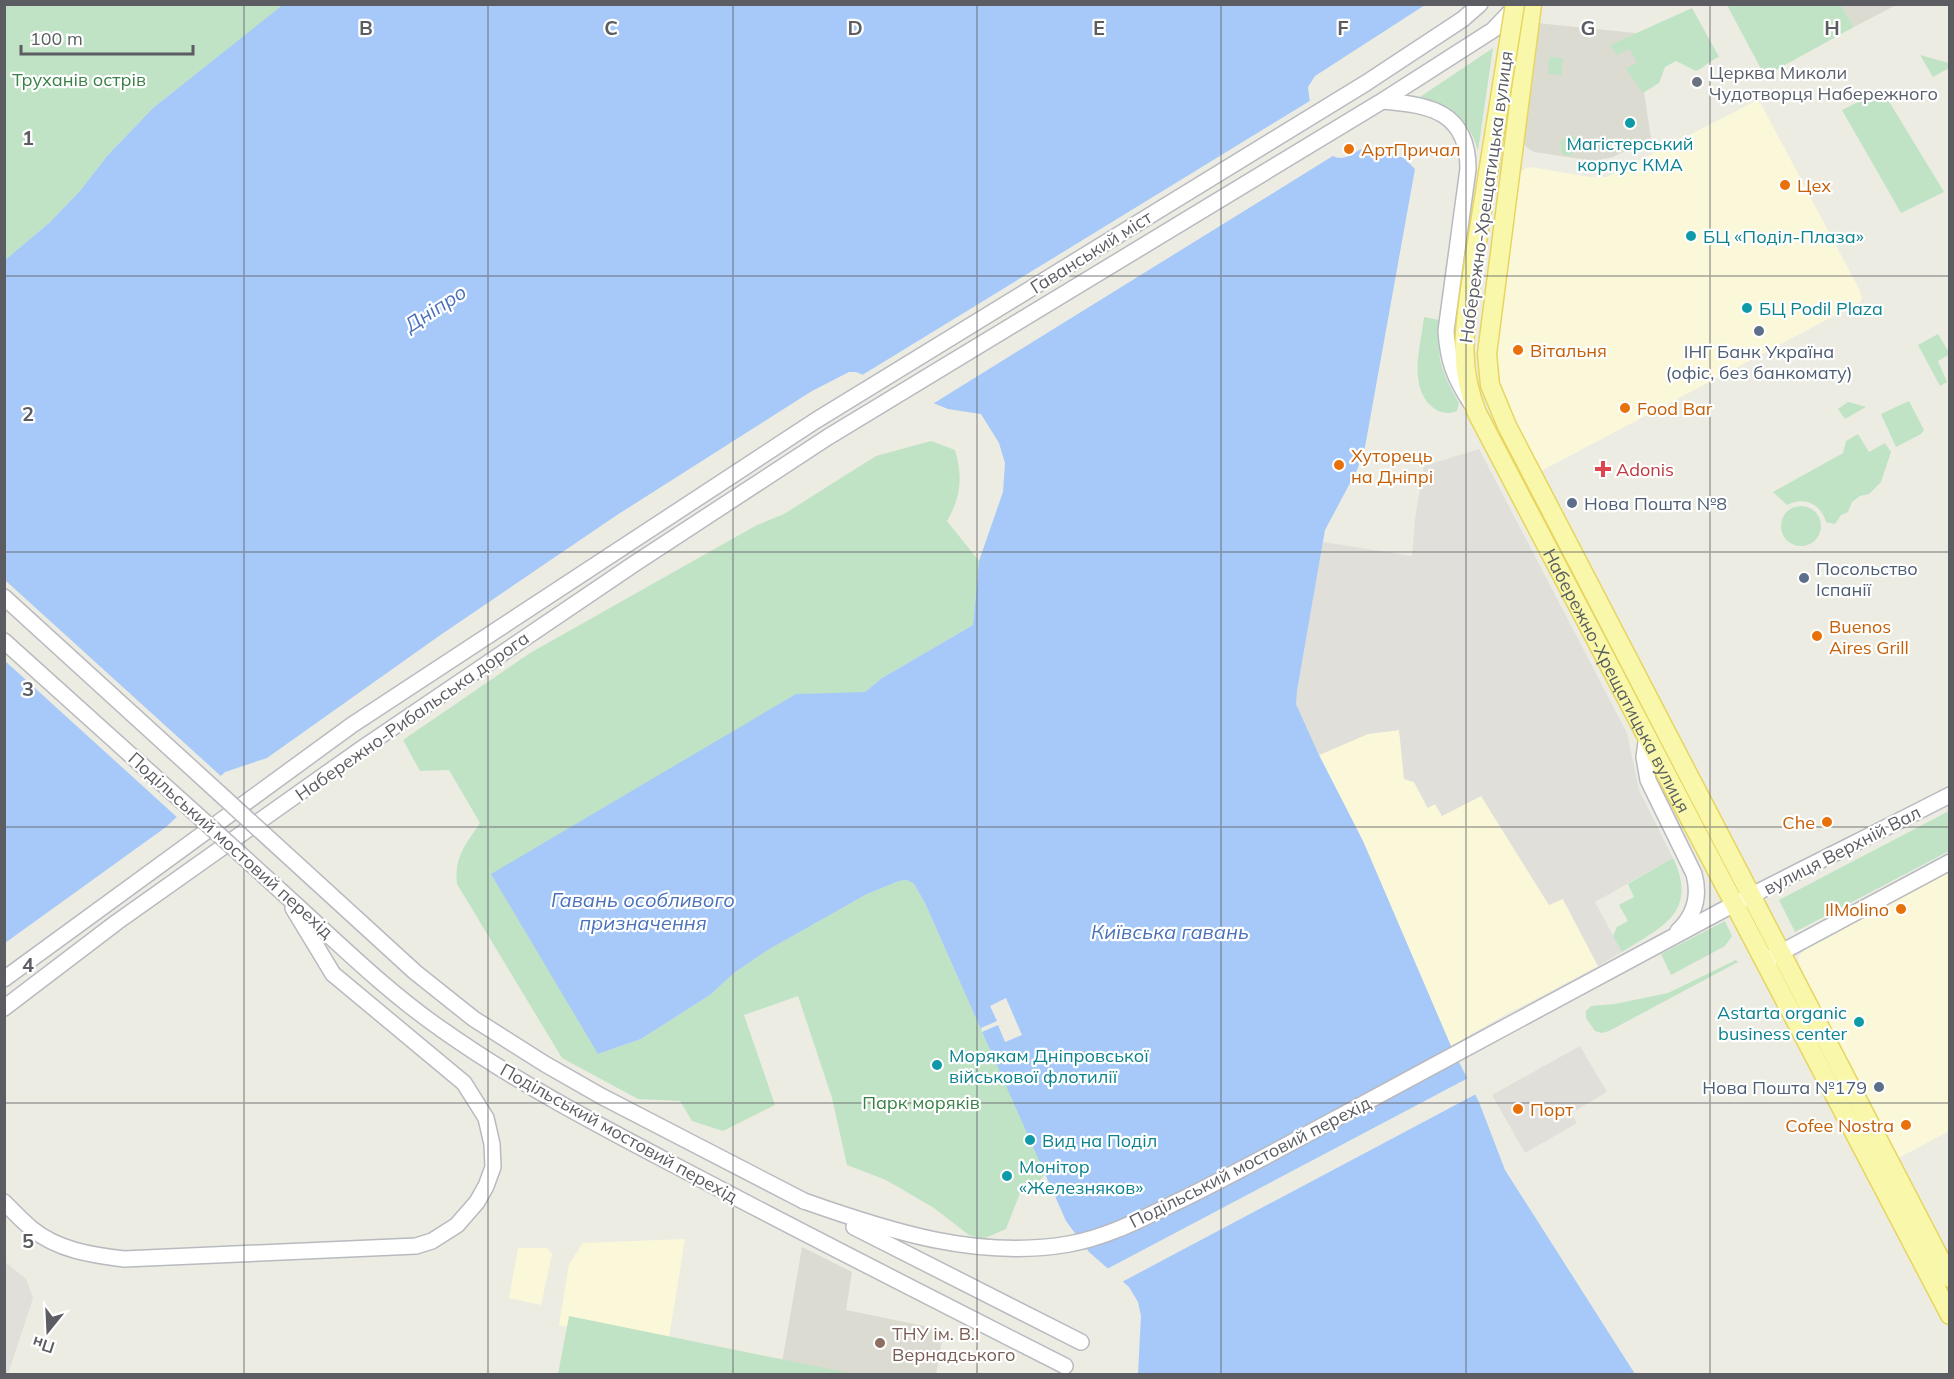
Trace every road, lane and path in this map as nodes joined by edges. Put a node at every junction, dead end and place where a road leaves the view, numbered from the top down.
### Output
1 (1480, 4) edge
2 (1516, 4) edge
3 (1532, 4) edge
4 (1381, 102) junction
5 (1478, 413) junction
6 (815, 421) joint
7 (828, 436) joint
8 (4, 597) edge
9 (4, 641) edge
10 (1647, 735) junction
11 (1950, 795) edge
12 (1950, 862) edge
13 (284, 892) junction
14 (1743, 900) junction
15 (1667, 941) junction
16 (1773, 956) junction
17 (4, 979) edge
18 (4, 1008) edge
19 (804, 1201) junction
20 (4, 1202) edge
21 (1950, 1278) edge
22 (1950, 1315) edge
23 (1081, 1342) dead end
24 (1065, 1366) dead end

1 - 6 main road, Гаванський міст
2 - 4 main road, Гаванський міст
2 - 5 main road, Набережно-Хрещатицька вулиця, bridge
3 - 14 main road, Набережно-Хрещатицька вулиця
4 - 5 main road
4 - 7 main road, Гаванський міст
5 - 10 main road, Набережно-Хрещатицька вулиця
6 - 17 main road, Набережно-Рибальська дорога
7 - 18 main road, Набережно-Рибальська дорога
8 - 19 main road, Подільський мостовий перехід, bridge
9 - 13 main road, Подільський мостовий перехід, bridge
10 - 14 main road, Набережно-Хрещатицька вулиця
10 - 15 main road
11 - 14 main road, вулиця Верхній Вал
12 - 16 main road
13 - 20 main road
13 - 24 main road, Подільський мостовий перехід
14 - 15 main road, вулиця Верхній Вал
14 - 16 main road, Набережно-Хрещатицька вулиця
15 - 19 main road, Подільський мостовий перехід
16 - 21 main road, Набережно-Хрещатицька вулиця
16 - 22 main road, Набережно-Хрещатицька вулиця
19 - 23 main road, Подільський мостовий перехід

